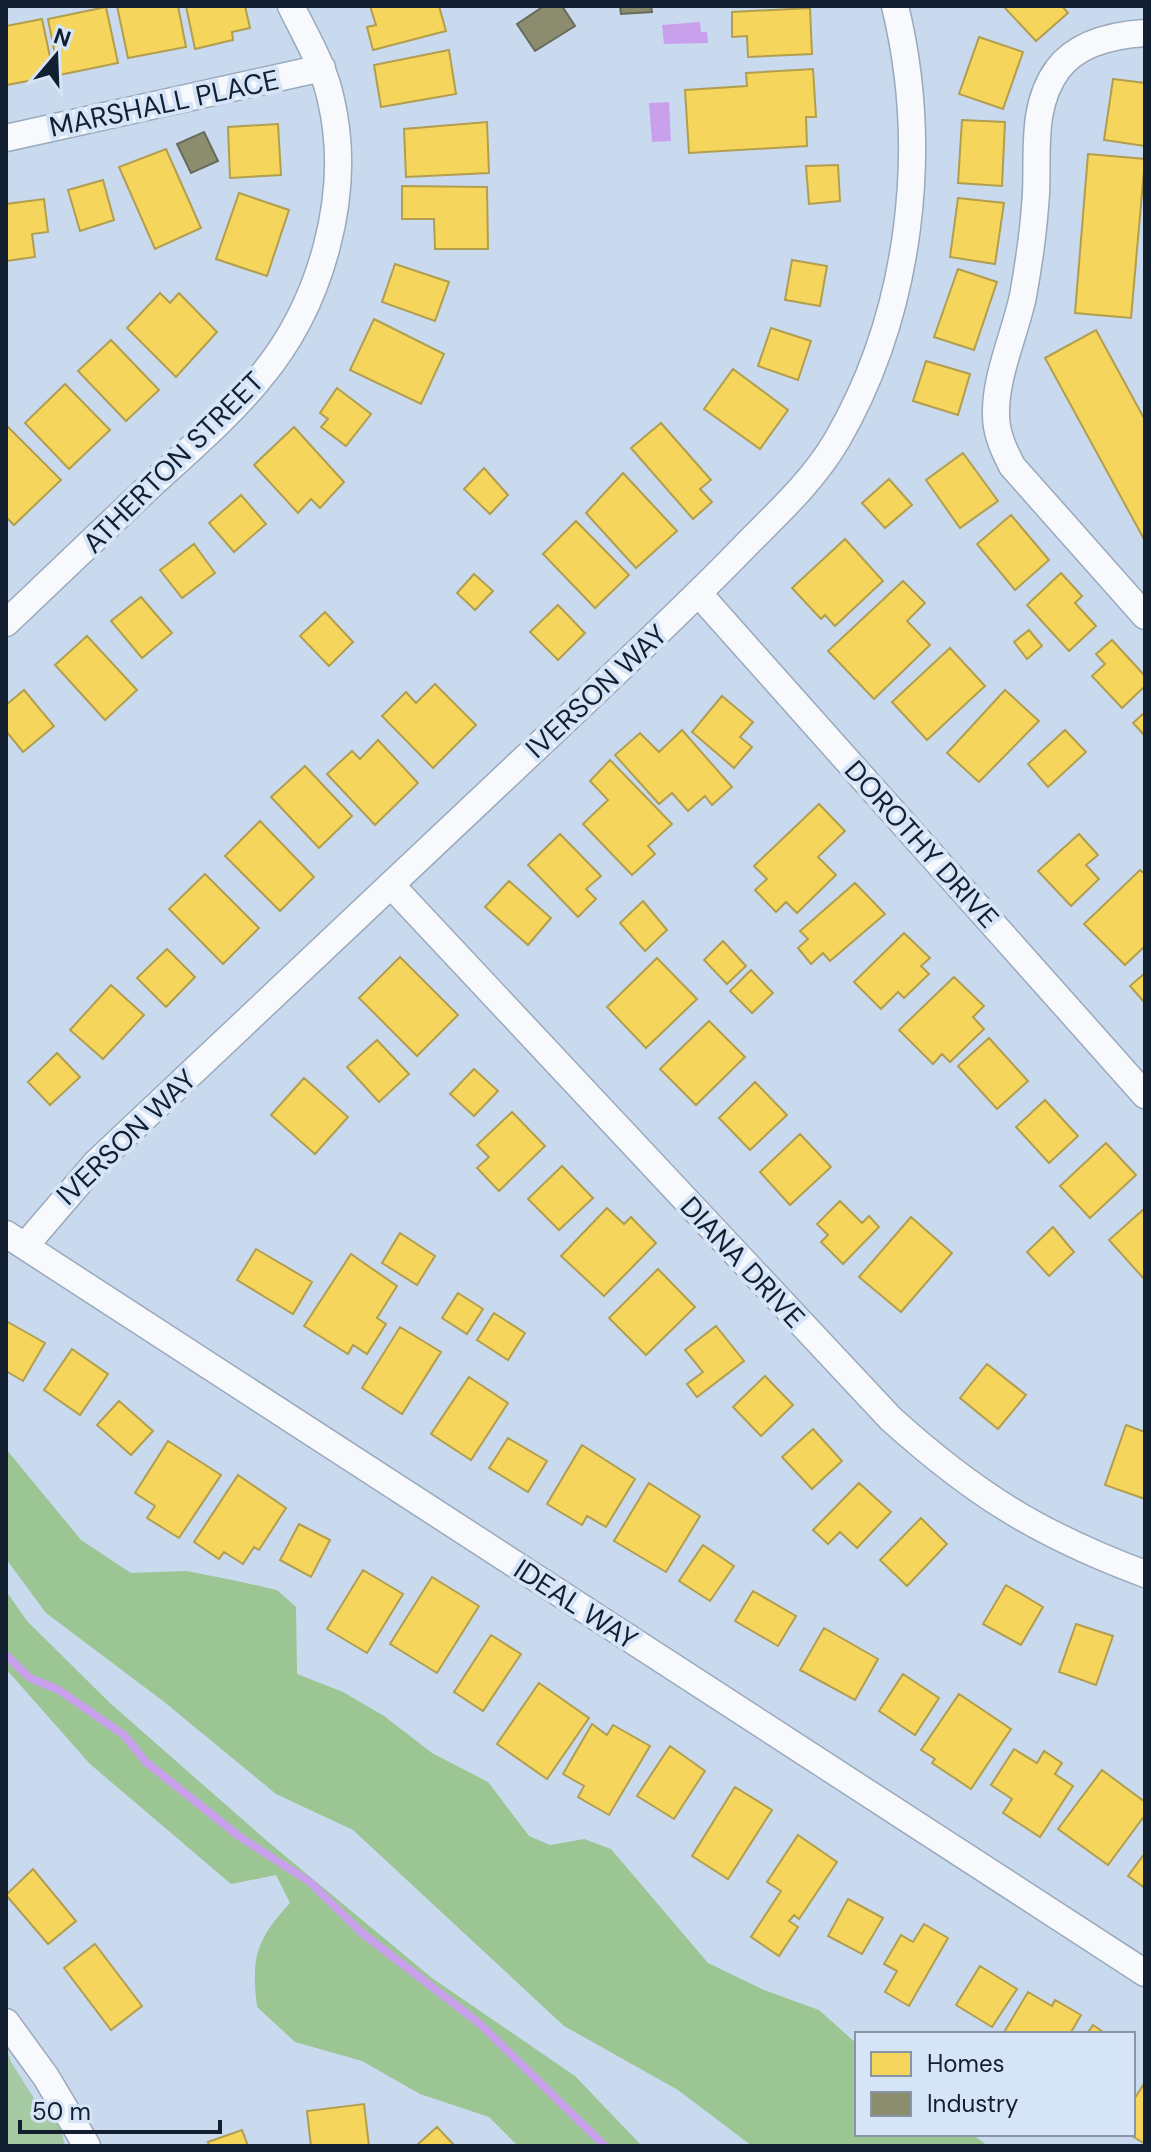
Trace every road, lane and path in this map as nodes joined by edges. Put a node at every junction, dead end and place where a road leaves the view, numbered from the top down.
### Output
1 (291, 6) edge
2 (895, 6) edge
3 (1145, 33) edge
4 (322, 68) junction
5 (6, 138) edge
6 (699, 594) junction
7 (1145, 616) edge
8 (6, 623) edge
9 (391, 885) junction
10 (1145, 1095) edge
11 (16, 1240) edge
12 (1145, 1574) edge
13 (1145, 1973) edge
14 (6, 2022) edge
15 (87, 2146) edge

1 - 4 street, ATHERTON STREET
2 - 6 street, IVERSON WAY
3 - 7 street
4 - 5 street, MARSHALL PLACE
4 - 8 street, ATHERTON STREET
6 - 9 street, IVERSON WAY
6 - 10 street, DOROTHY DRIVE
9 - 11 street, IVERSON WAY
9 - 12 street, DIANA DRIVE
11 - 13 street, IDEAL WAY
14 - 15 street

